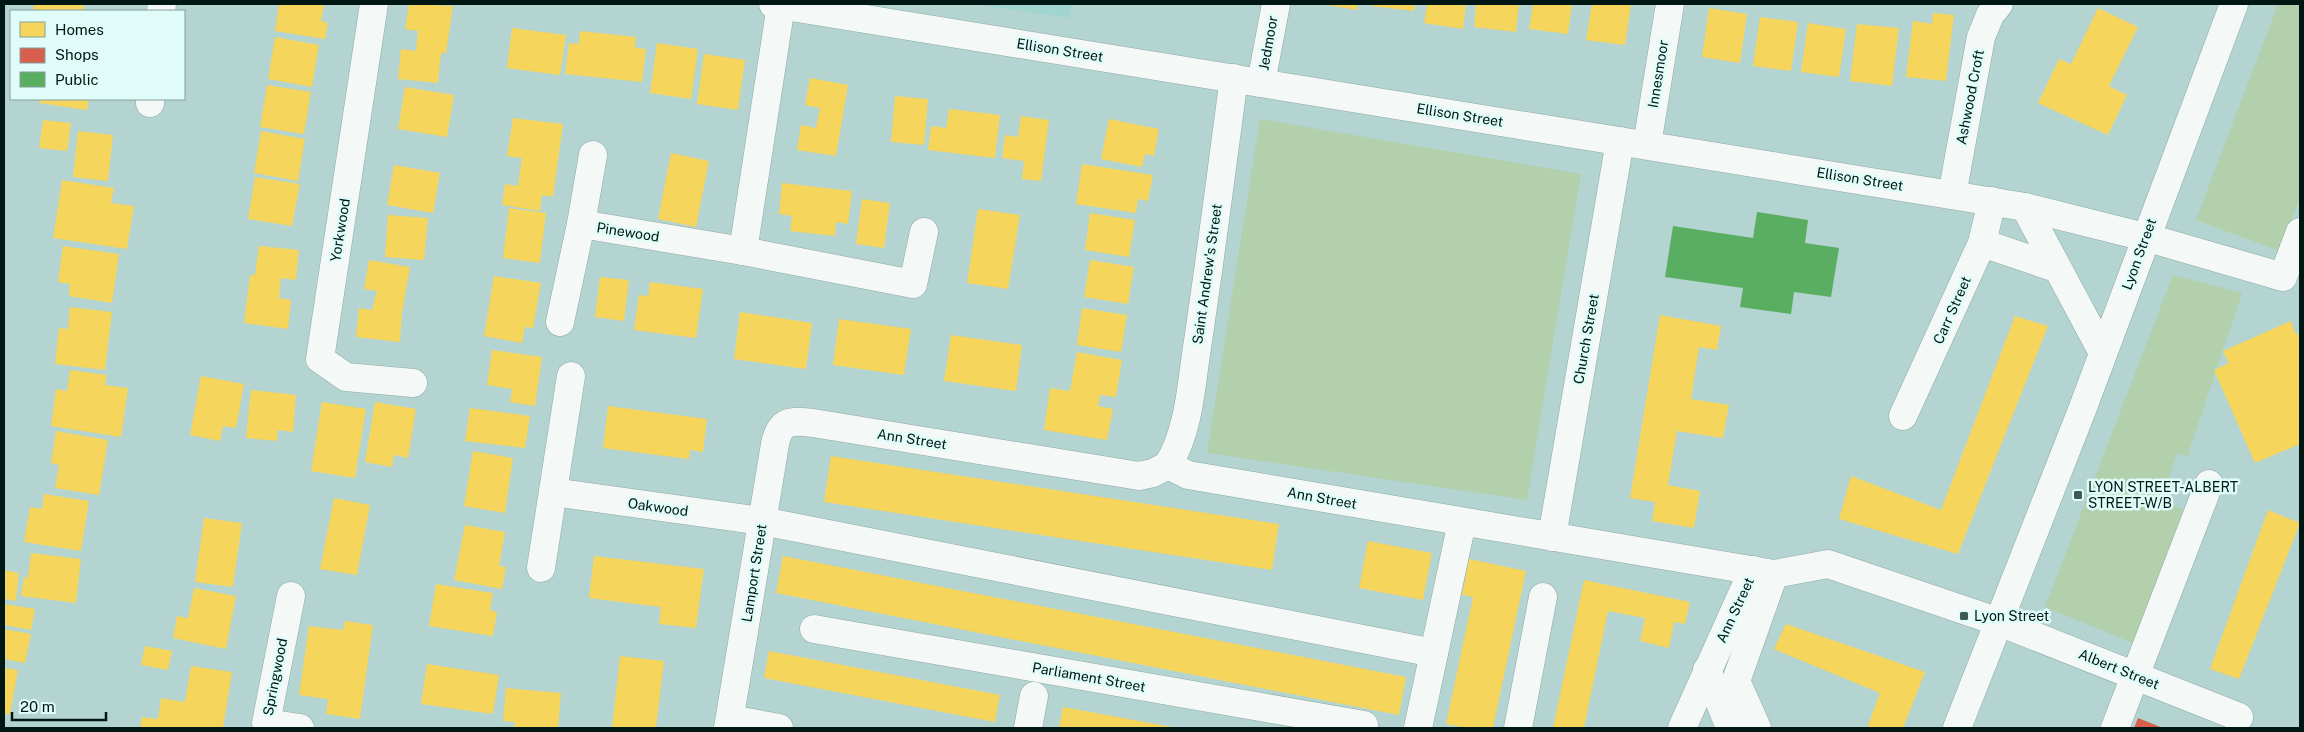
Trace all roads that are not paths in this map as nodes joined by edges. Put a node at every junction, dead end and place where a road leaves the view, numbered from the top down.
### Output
1 (374, 4) edge
2 (777, 4) edge
3 (1276, 4) edge
4 (1670, 4) edge
5 (1999, 4) edge
6 (2234, 4) edge
7 (1234, 78) junction
8 (1261, 83) junction
9 (1620, 141) junction
10 (1647, 144) junction
11 (593, 155) dead end
12 (1952, 194) junction
13 (1992, 201) junction
14 (2025, 207) junction
15 (581, 224) junction
16 (924, 232) dead end
17 (2300, 232) edge
18 (2145, 237) junction
19 (1982, 243) junction
20 (743, 251) junction
21 (2056, 268) junction
22 (560, 322) dead end
23 (2103, 353) junction
24 (571, 376) dead end
25 (413, 384) dead end
26 (1903, 416) dead end
27 (787, 423) joint
28 (1168, 465) junction
29 (2208, 484) dead end
30 (553, 492) junction
31 (762, 522) junction
32 (1462, 522) junction
33 (1552, 537) junction
34 (541, 568) dead end
35 (1763, 572) junction
36 (291, 596) dead end
37 (1543, 596) dead end
38 (1999, 622) junction
39 (814, 629) dead end
40 (1434, 654) junction
41 (1707, 670) junction
42 (2135, 675) junction
43 (1034, 696) dead end
44 (2239, 717) dead end
45 (729, 724) edge
46 (1364, 725) dead end
47 (300, 728) edge
48 (779, 728) edge
49 (1028, 728) edge
50 (1418, 728) edge
51 (1518, 728) edge
52 (1682, 728) edge
53 (1730, 728) edge
54 (1757, 728) edge
55 (1957, 728) edge
56 (2115, 728) edge

1 - 25 street, Yorkwood
2 - 7 street, Ellison Street
2 - 20 street
3 - 8 street, Jedmoor
4 - 10 street, Innesmoor
5 - 12 street, Ashwood Croft
6 - 18 street, Lyon Street
7 - 8 street, Ellison Street
7 - 28 street, Saint Andrew's Street
8 - 9 street, Ellison Street
9 - 10 street, Ellison Street
9 - 33 street, Church Street
10 - 12 street, Ellison Street
11 - 15 street
12 - 13 street, Ellison Street
13 - 14 street, Ellison Street
13 - 19 street, Carr Street
14 - 18 street, Ellison Street
14 - 21 street
15 - 20 street, Pinewood
15 - 22 street, Pinewood
16 - 20 street, Pinewood
17 - 18 street, Ellison Street
18 - 23 street, Lyon Street
19 - 21 street
19 - 26 street, Carr Street
21 - 23 street
23 - 38 street, Lyon Street
24 - 30 street
27 - 28 street, Ann Street
27 - 31 street, Lamport Street
28 - 32 street, Ann Street
29 - 42 street
30 - 31 street, Oakwood
30 - 34 street
31 - 40 street, Oakwood
31 - 45 street, Lamport Street
32 - 33 street, Ann Street
32 - 40 street
33 - 35 street, Ann Street
35 - 38 street, Albert Street
35 - 41 street, Ann Street
35 - 54 street
36 - 47 street, Springwood
37 - 51 street
38 - 42 street, Albert Street
38 - 55 street, Lyon Street
39 - 46 street, Parliament Street
40 - 50 street
41 - 52 street, Ann Street
41 - 53 street
42 - 44 street, Albert Street
42 - 56 street
43 - 49 street
45 - 48 street

